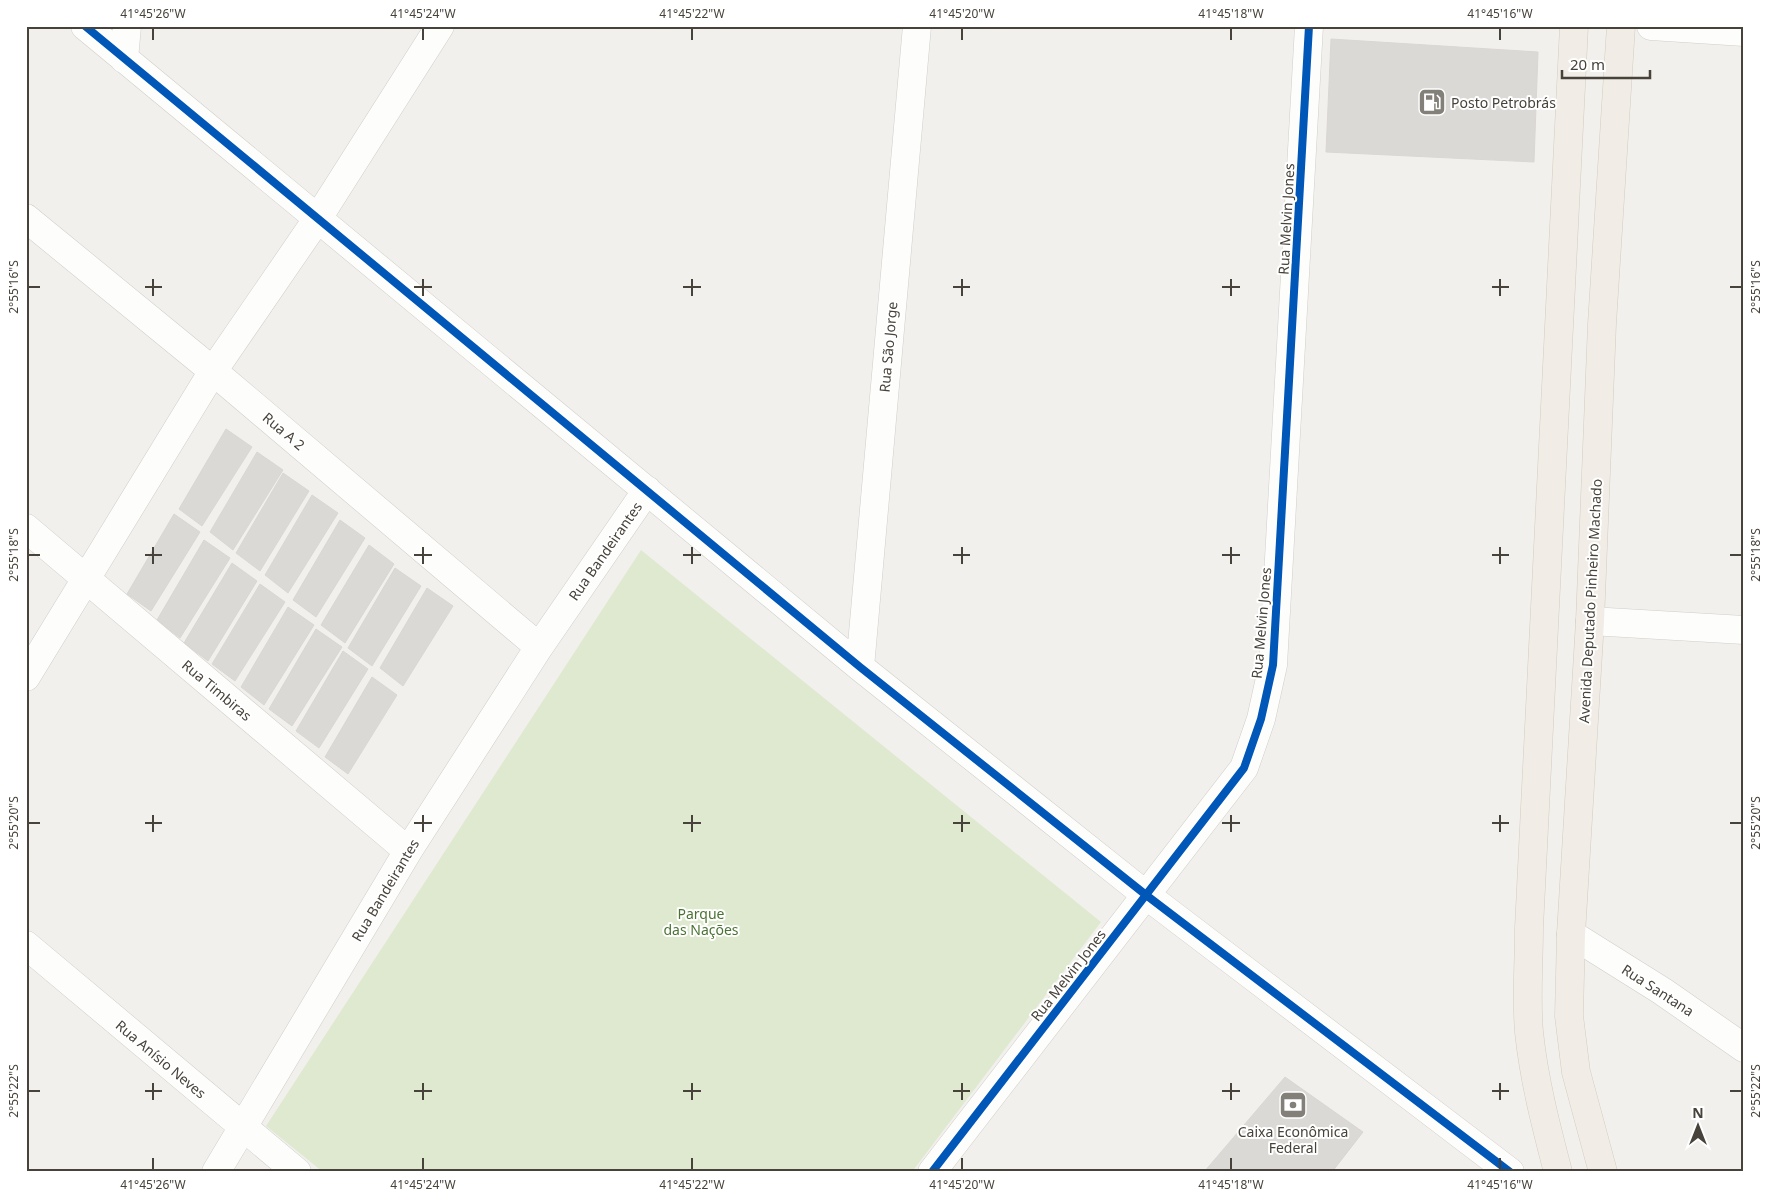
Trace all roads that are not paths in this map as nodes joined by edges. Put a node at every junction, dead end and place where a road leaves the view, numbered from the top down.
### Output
1 (85, 26) edge
2 (127, 26) edge
3 (440, 26) edge
4 (917, 26) edge
5 (1309, 26) edge
6 (1574, 26) edge
7 (1621, 26) edge
8 (1651, 26) edge
9 (1744, 32) edge
10 (124, 59) junction
11 (26, 218) edge
12 (318, 218) junction
13 (213, 371) junction
14 (647, 490) junction
15 (26, 528) edge
16 (86, 579) junction
17 (1590, 621) junction
18 (1744, 630) edge
19 (538, 647) junction
20 (860, 667) junction
21 (26, 677) edge
22 (408, 851) junction
23 (1146, 895) junction
24 (1572, 934) junction
25 (26, 945) edge
26 (1744, 1048) edge
27 (243, 1128) junction
28 (216, 1172) edge
29 (296, 1172) edge
30 (932, 1172) edge
31 (1510, 1172) edge
32 (1558, 1172) edge
33 (1604, 1172) edge

1 - 10 street
2 - 10 street
3 - 12 street
4 - 20 street, Rua São Jorge
5 - 23 street, Rua Melvin Jones
6 - 32 main road
7 - 17 main road, Avenida Deputado Pinheiro Machado
8 - 9 street
10 - 12 street
11 - 13 street, Rua A 2
12 - 13 street
12 - 14 street
13 - 16 street
13 - 19 street, Rua A 2
14 - 19 street, Rua Bandeirantes
14 - 20 street
15 - 16 street, Rua Timbiras
16 - 21 street
16 - 22 street, Rua Timbiras
17 - 18 street
17 - 24 main road, Avenida Deputado Pinheiro Machado
19 - 22 street, Rua Bandeirantes
20 - 23 street
22 - 27 street, Rua Bandeirantes
23 - 30 street, Rua Melvin Jones
23 - 31 street
24 - 26 street, Rua Santana
24 - 33 main road, Avenida Deputado Pinheiro Machado
25 - 27 street, Rua Anísio Neves
27 - 28 street, Rua Bandeirantes
27 - 29 street, Rua Anísio Neves

